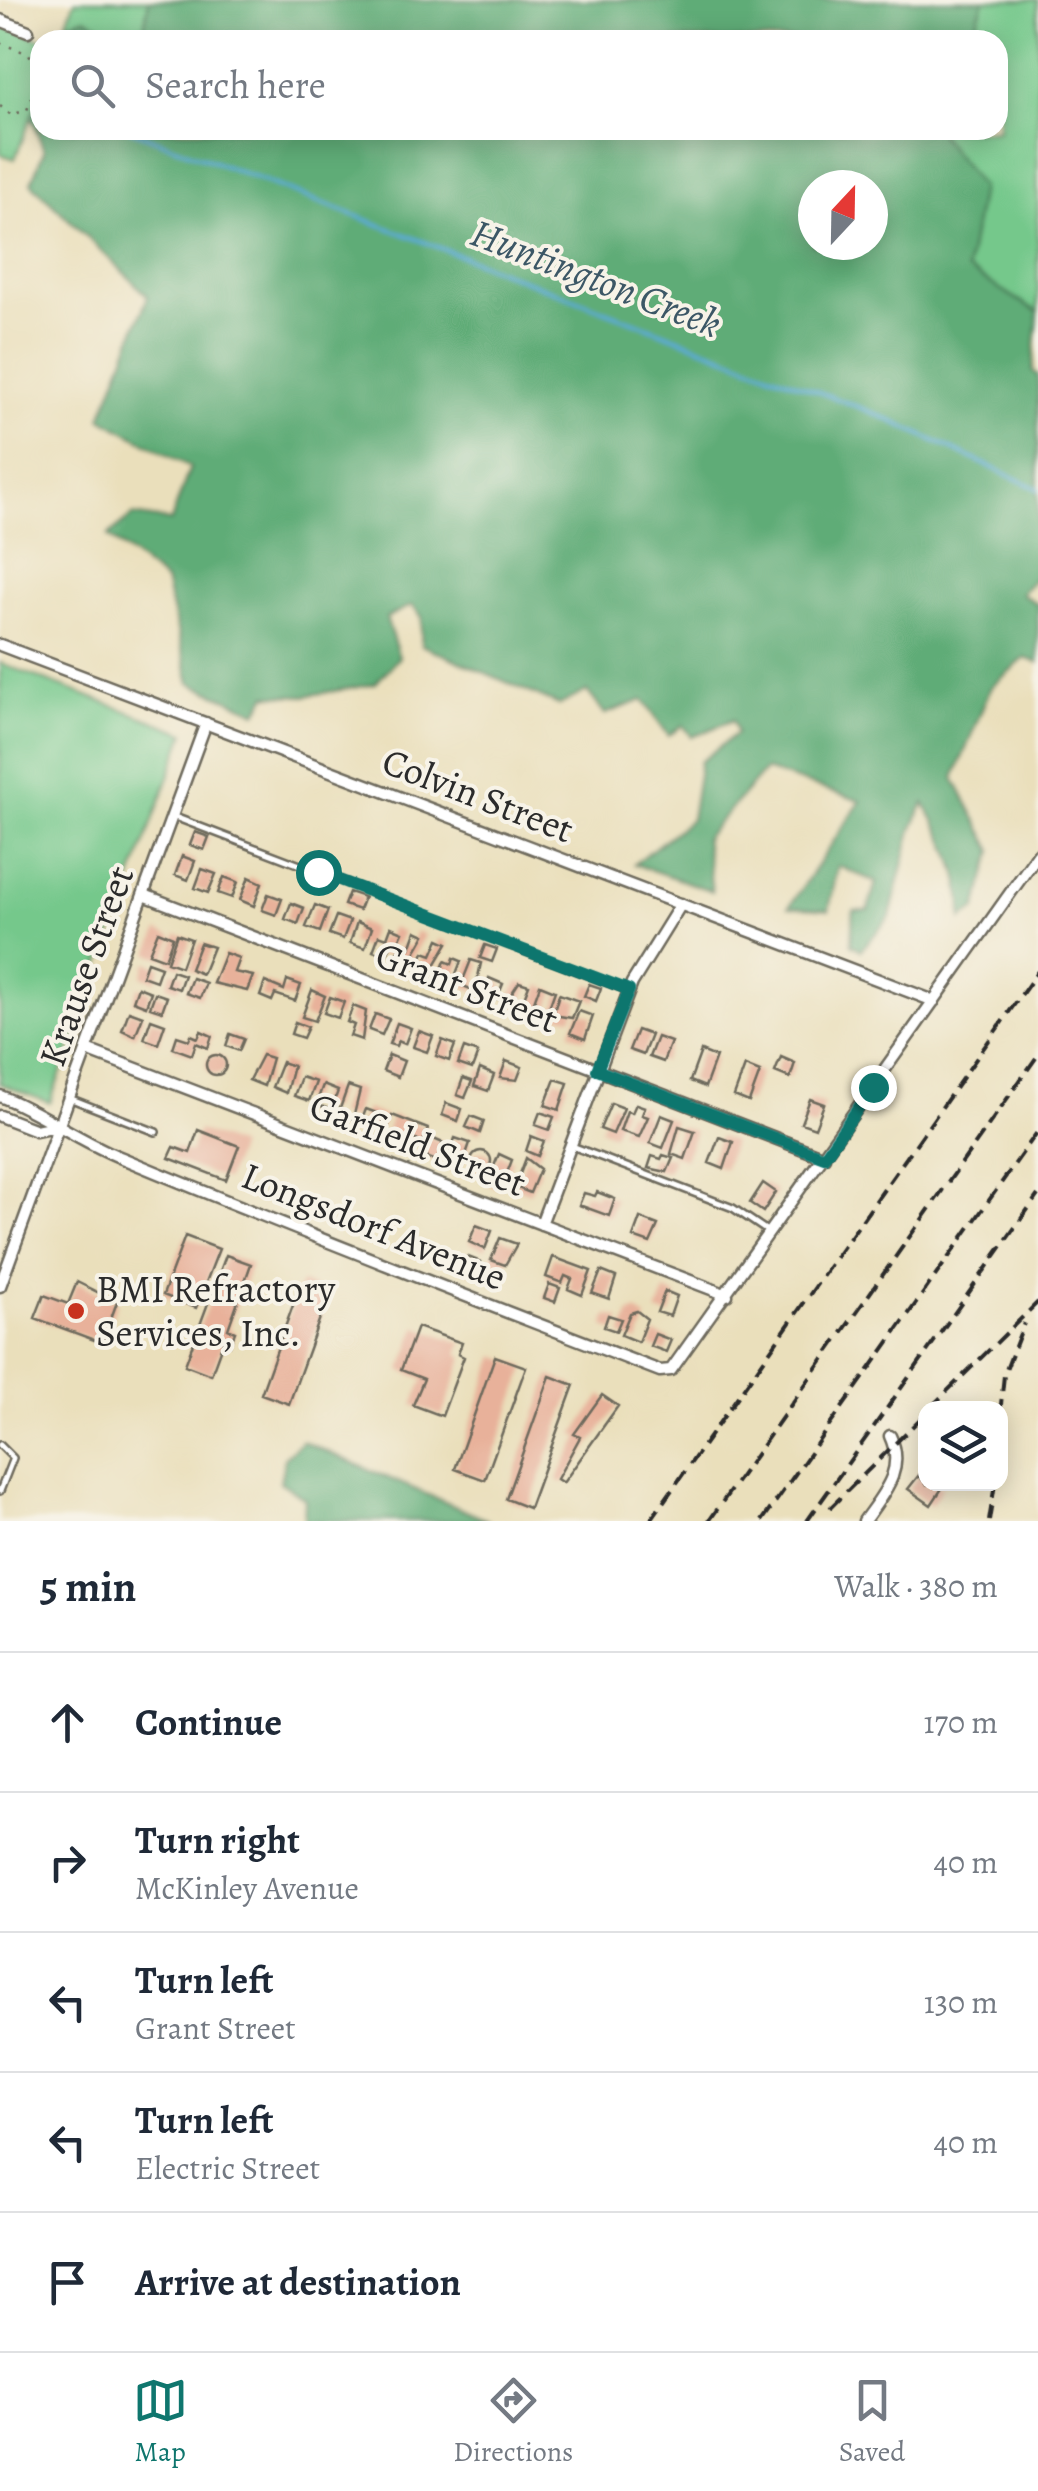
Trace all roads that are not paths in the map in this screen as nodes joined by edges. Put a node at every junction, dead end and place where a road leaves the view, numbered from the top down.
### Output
1 (0, 20) edge
2 (28, 31) dead end
3 (0, 644) edge
4 (206, 723) junction
5 (172, 816) junction
6 (1038, 854) edge
7 (144, 895) junction
8 (681, 904) junction
9 (629, 990) junction
10 (934, 1000) junction
11 (87, 1050) junction
12 (597, 1070) junction
13 (0, 1096) edge
14 (69, 1098) junction
15 (0, 1116) edge
16 (60, 1124) junction
17 (156, 1132) dead end
18 (569, 1144) junction
19 (824, 1157) junction
20 (541, 1224) junction
21 (770, 1234) junction
22 (0, 1286) edge
23 (727, 1295) junction
24 (890, 1436) dead end
25 (0, 1445) edge
26 (0, 1491) edge
27 (864, 1521) edge

1 - 2 street
3 - 4 street, Colvin Street
4 - 5 street, Krause Street
4 - 8 street, Colvin Street
5 - 7 street, Krause Street
5 - 9 lane
6 - 10 street
7 - 11 street, Krause Street
7 - 12 street, Grant Street
8 - 9 street
8 - 10 street, Colvin Street
9 - 12 street
10 - 19 street
11 - 14 street, Krause Street
11 - 20 street, Garfield Street
12 - 18 street
12 - 19 street, Grant Street
13 - 16 street, Longsdorf Avenue
14 - 16 street, Krause Street
14 - 17 lane
15 - 16 street, Longsdorf Avenue
16 - 22 street, Krause Street
16 - 23 street, Longsdorf Avenue
18 - 20 street
18 - 21 lane
19 - 21 street
20 - 23 street, Garfield Street
21 - 23 street
24 - 27 street
25 - 26 lane

